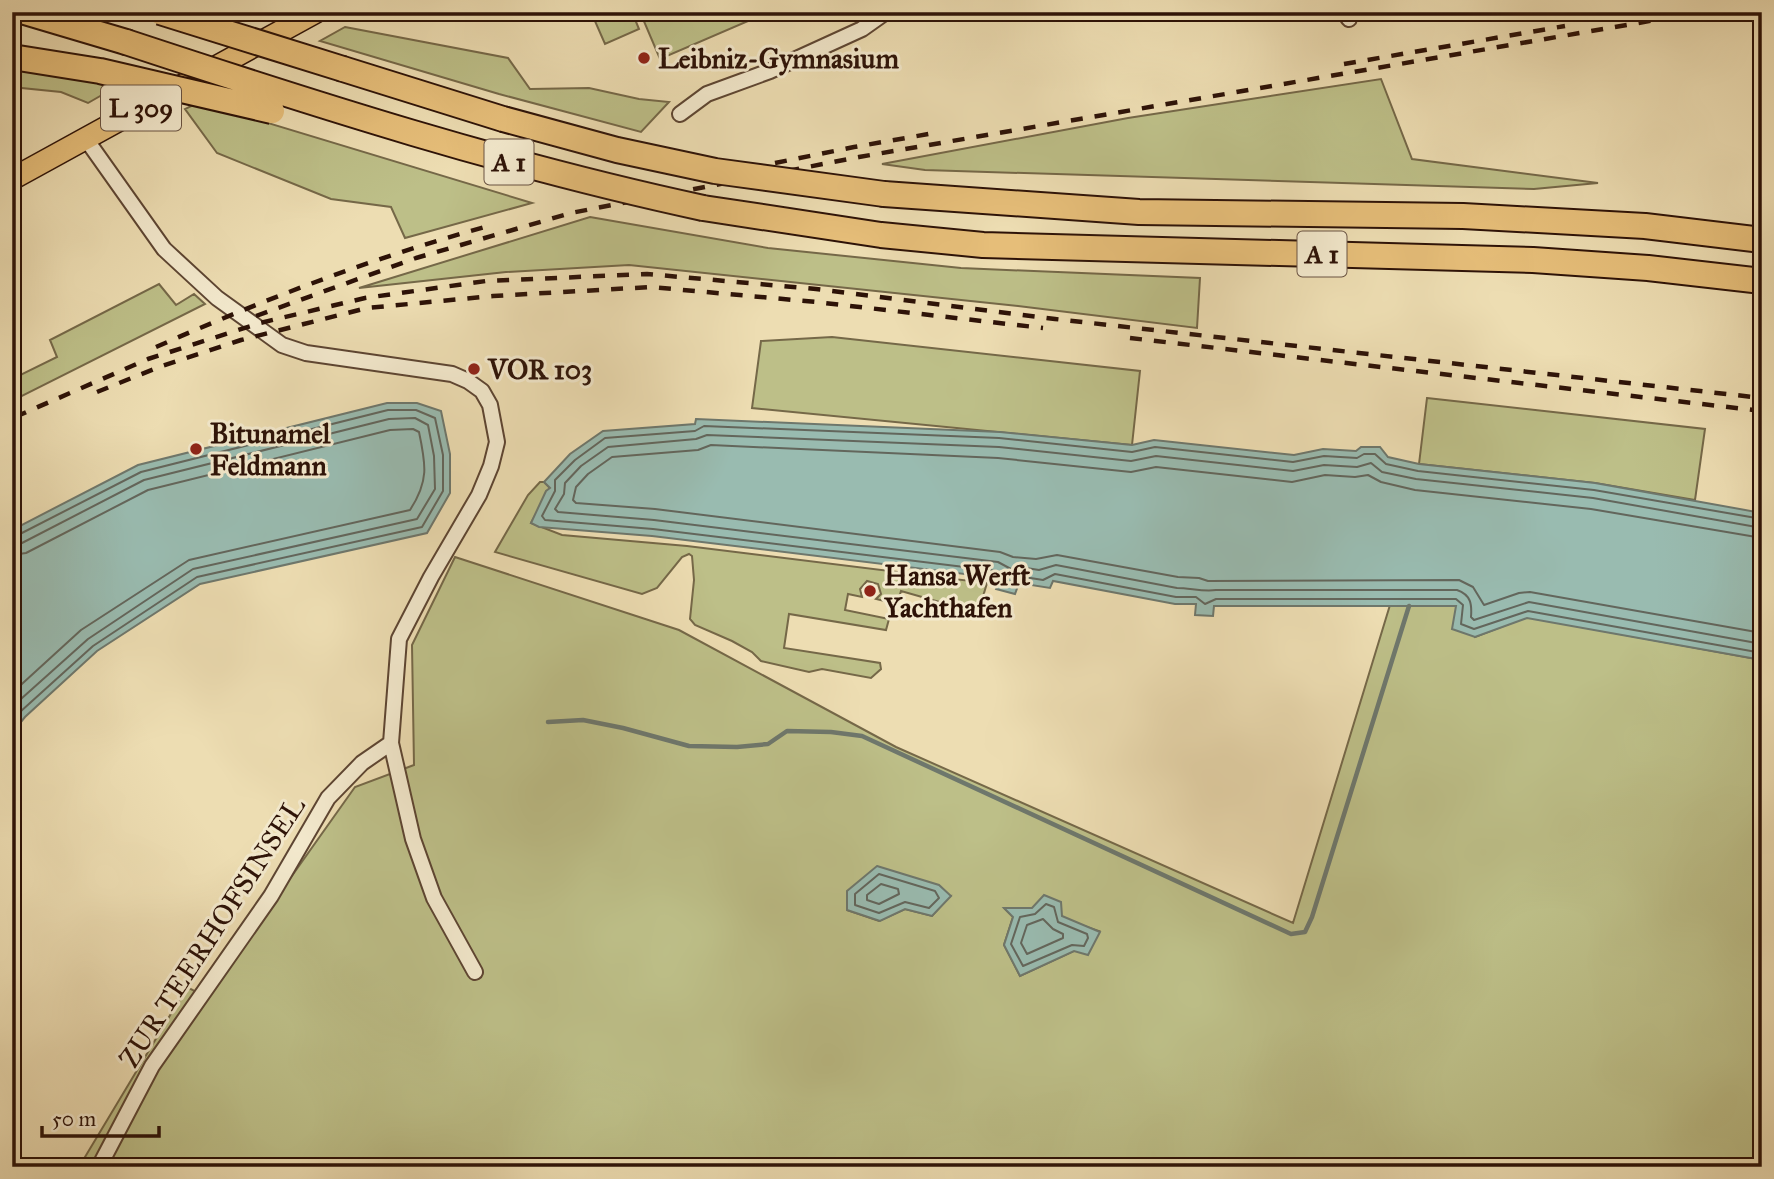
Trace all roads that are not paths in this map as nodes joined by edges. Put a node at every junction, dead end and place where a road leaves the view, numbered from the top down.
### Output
1 (25, 12) edge
2 (160, 12) edge
3 (316, 12) edge
4 (886, 12) edge
5 (12, 57) edge
6 (317, 105) junction
7 (680, 114) dead end
8 (86, 139) junction
9 (12, 179) edge
10 (1762, 240) edge
11 (1762, 281) edge
12 (391, 743) junction
13 (475, 972) dead end
14 (99, 1167) edge

1 - 6 highway, A 1, bridge
2 - 10 highway, A 1, bridge
3 - 8 main road, L 309
4 - 7 street
5 - 6 highway, bridge
6 - 11 highway, A 1, bridge
8 - 9 main road, L 309
8 - 12 street
12 - 13 street
12 - 14 street, ZUR TEERHOFSINSEL

